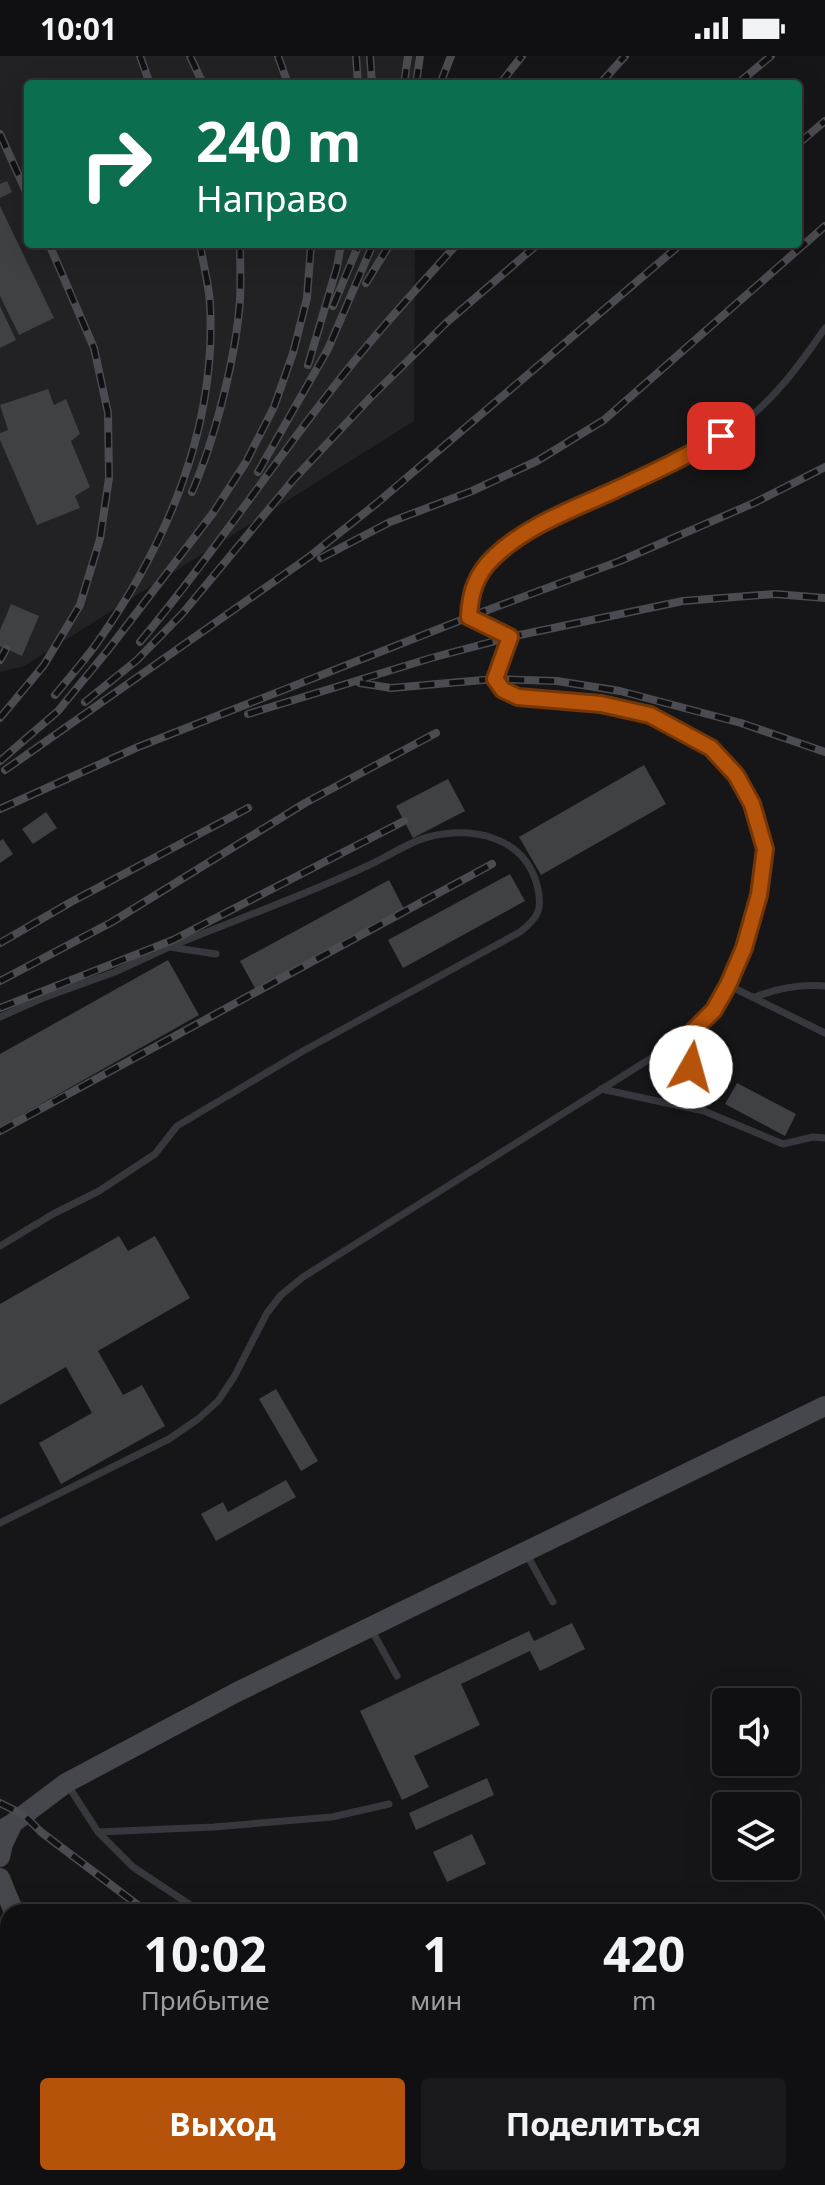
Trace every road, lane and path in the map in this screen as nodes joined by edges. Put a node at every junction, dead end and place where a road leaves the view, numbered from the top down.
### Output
1 (825, 328) edge
2 (169, 947) junction
3 (216, 954) dead end
4 (728, 985) junction
5 (825, 986) edge
6 (755, 997) junction
7 (0, 1017) edge
8 (693, 1031) junction
9 (825, 1033) edge
10 (601, 1089) junction
11 (704, 1111) junction
12 (825, 1138) edge
13 (0, 1246) edge
14 (825, 1406) edge
15 (0, 1523) edge
16 (525, 1553) junction
17 (553, 1602) dead end
18 (370, 1628) junction
19 (397, 1676) dead end
20 (66, 1783) junction
21 (389, 1804) dead end
22 (7, 1827) edge
23 (98, 1832) junction
24 (0, 1857) edge
25 (0, 1878) edge
26 (11, 1904) edge
27 (189, 1904) edge

1 - 4 lane
2 - 3 lane
2 - 7 lane
2 - 13 lane
4 - 6 lane
4 - 8 lane
5 - 6 lane
6 - 9 lane
8 - 10 lane
8 - 11 lane
10 - 11 lane
10 - 15 lane
11 - 12 lane
14 - 16 main road
16 - 17 lane
16 - 18 main road
18 - 19 lane
18 - 20 main road
20 - 22 main road
20 - 23 lane
21 - 23 lane
22 - 24 main road
23 - 27 lane
25 - 26 main road

